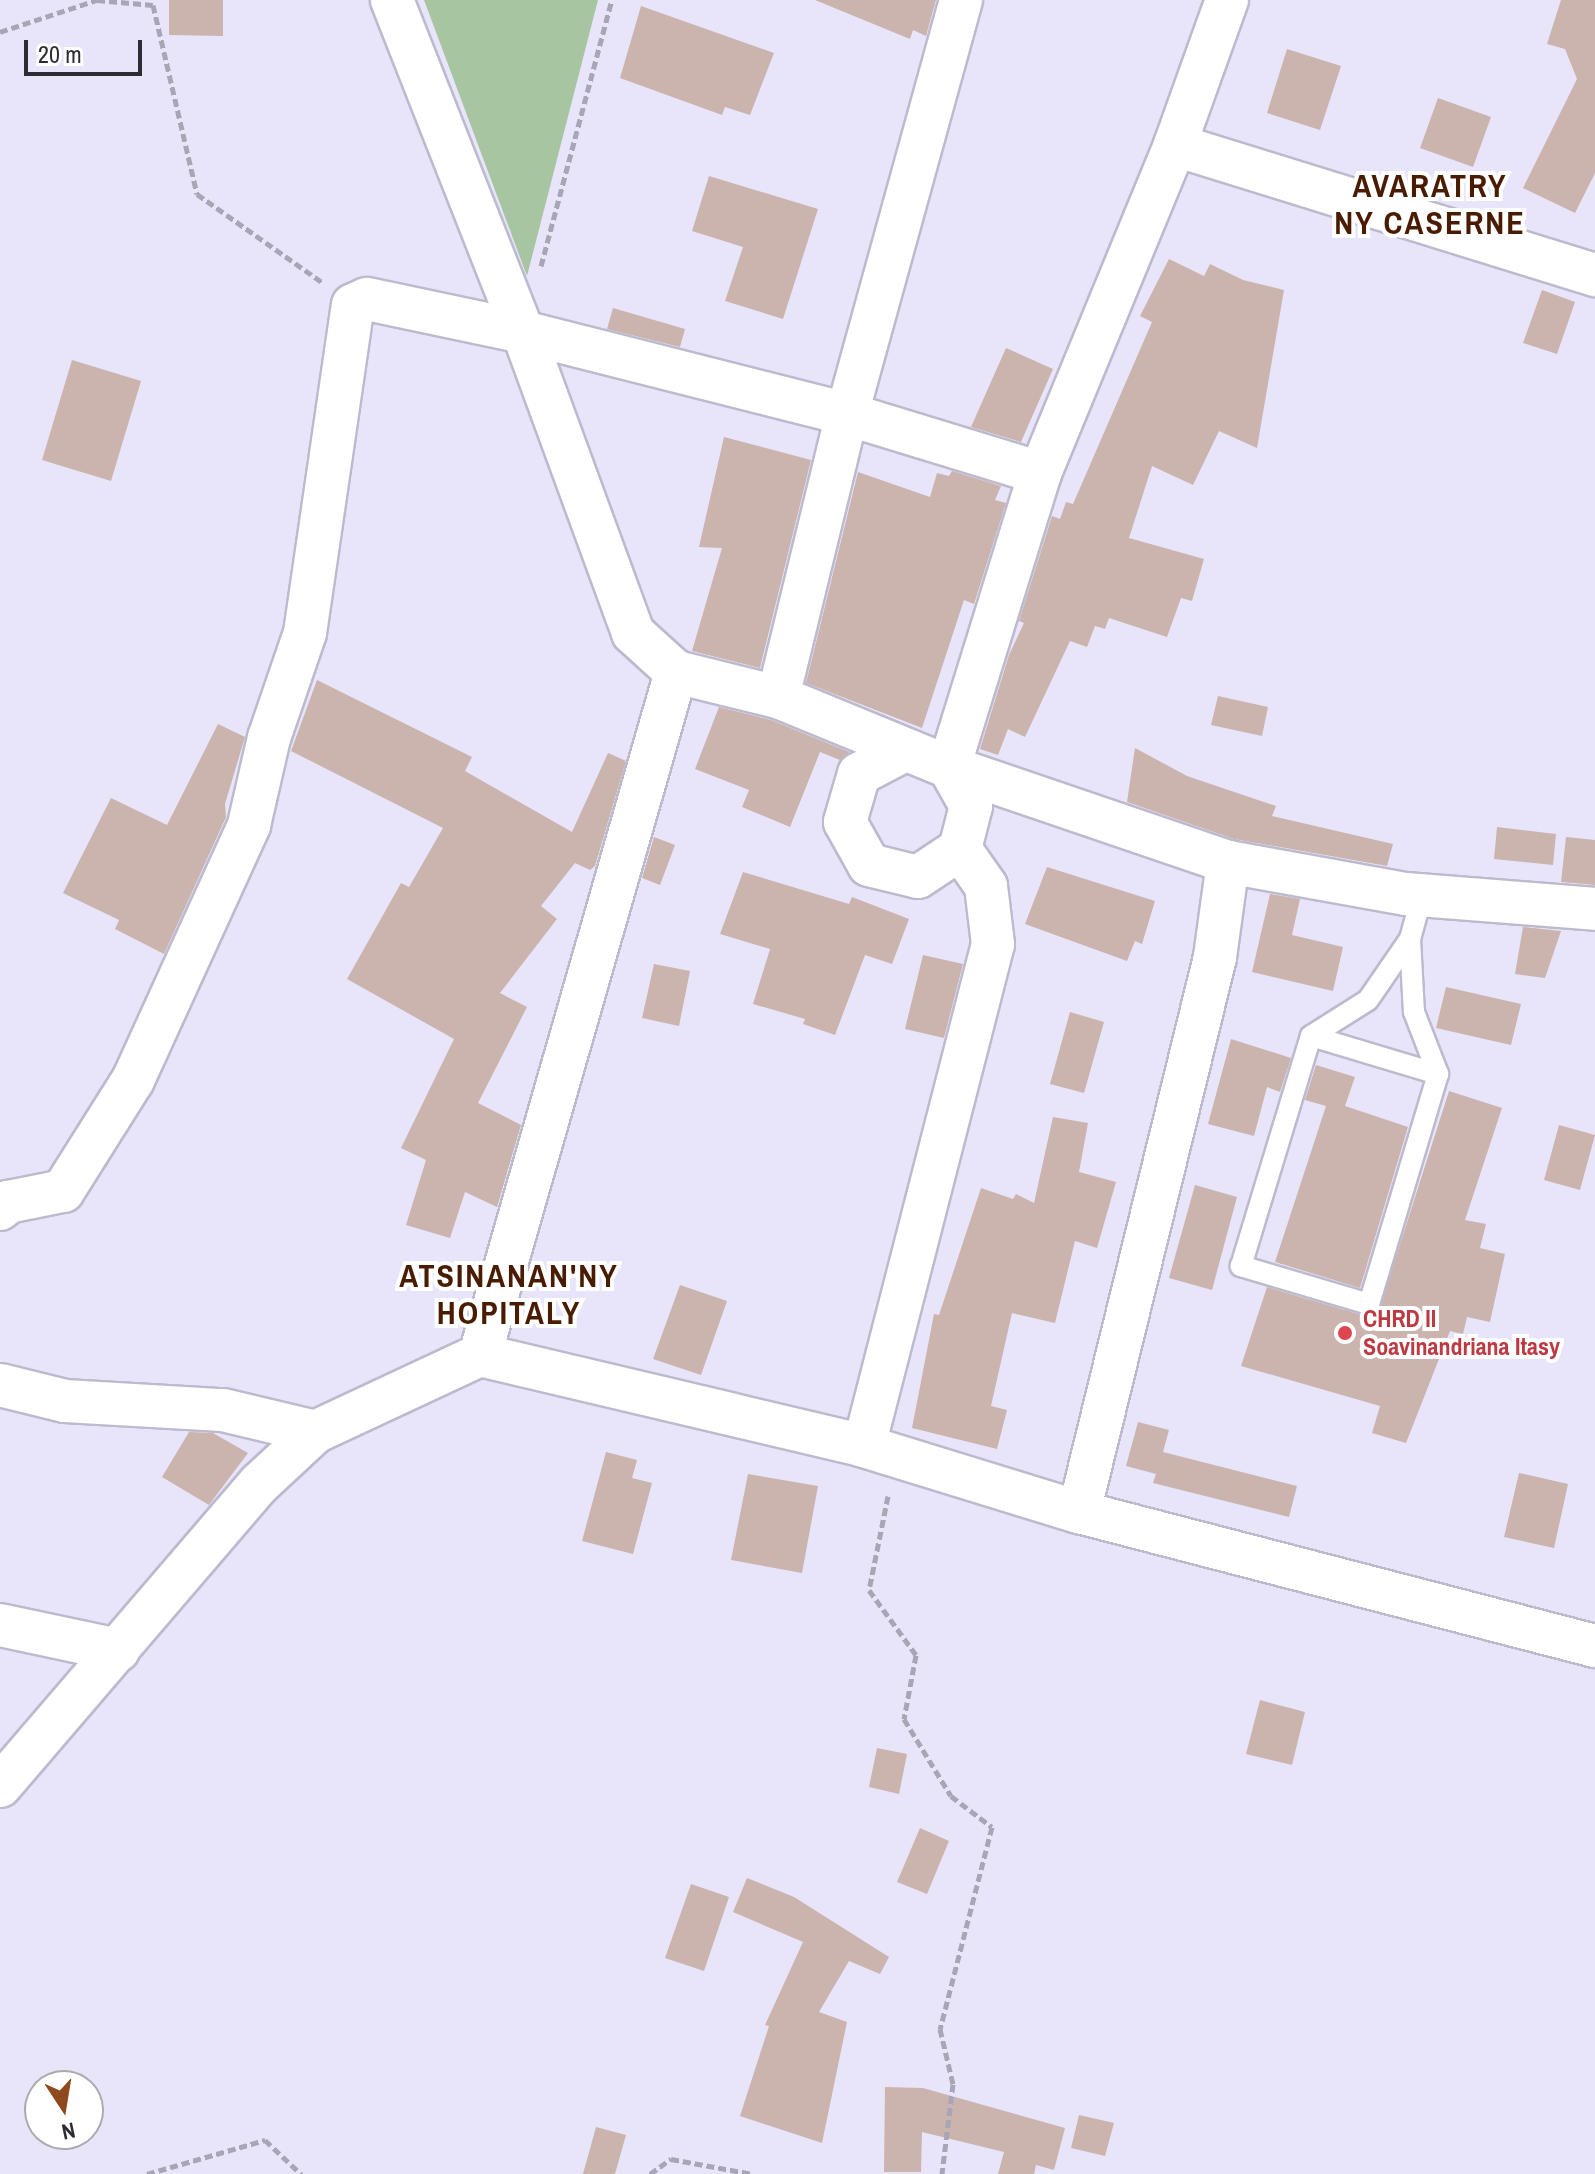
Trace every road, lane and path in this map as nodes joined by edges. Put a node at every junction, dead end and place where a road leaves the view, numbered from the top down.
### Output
1 (392, 0) edge
2 (612, 0) edge
3 (961, 0) edge
4 (1227, 0) edge
5 (0, 32) edge
6 (1175, 145) junction
7 (539, 272) dead end
8 (1595, 275) edge
9 (353, 305) junction
10 (523, 332) junction
11 (847, 414) junction
12 (1040, 473) junction
13 (676, 672) junction
14 (778, 697) junction
15 (905, 750) junction
16 (949, 767) junction
17 (960, 849) junction
18 (1228, 862) junction
19 (1422, 895) junction
20 (1595, 909) edge
21 (1410, 939) junction
22 (1311, 1036) junction
23 (1438, 1074) junction
24 (0, 1209) edge
25 (480, 1355) junction
26 (0, 1385) edge
27 (315, 1432) junction
28 (880, 1451) junction
29 (1079, 1512) junction
30 (0, 1625) edge
31 (1595, 1646) edge
32 (118, 1650) junction
33 (0, 1786) edge
34 (147, 2174) edge
35 (301, 2174) edge
36 (650, 2174) edge
37 (753, 2174) edge
38 (942, 2174) edge

1 - 10 street
2 - 7 path
3 - 11 street
4 - 6 street
5 - 9 path
6 - 8 street
6 - 12 street
9 - 10 street
9 - 24 street
10 - 11 street
10 - 13 street
11 - 12 street
11 - 14 street
12 - 16 street
13 - 14 street
13 - 25 street
14 - 15 street
15 - 16 street
15 - 17 street
16 - 17 street
16 - 18 street
17 - 28 street
18 - 19 street
18 - 29 street
19 - 20 street
19 - 21 lane
21 - 22 lane
21 - 23 lane
22 - 23 lane
22 - 23 lane
25 - 27 street
25 - 28 street
26 - 27 street
27 - 32 street
28 - 29 street
28 - 38 path
29 - 31 street
30 - 32 street
32 - 33 street
34 - 35 path
36 - 37 path

